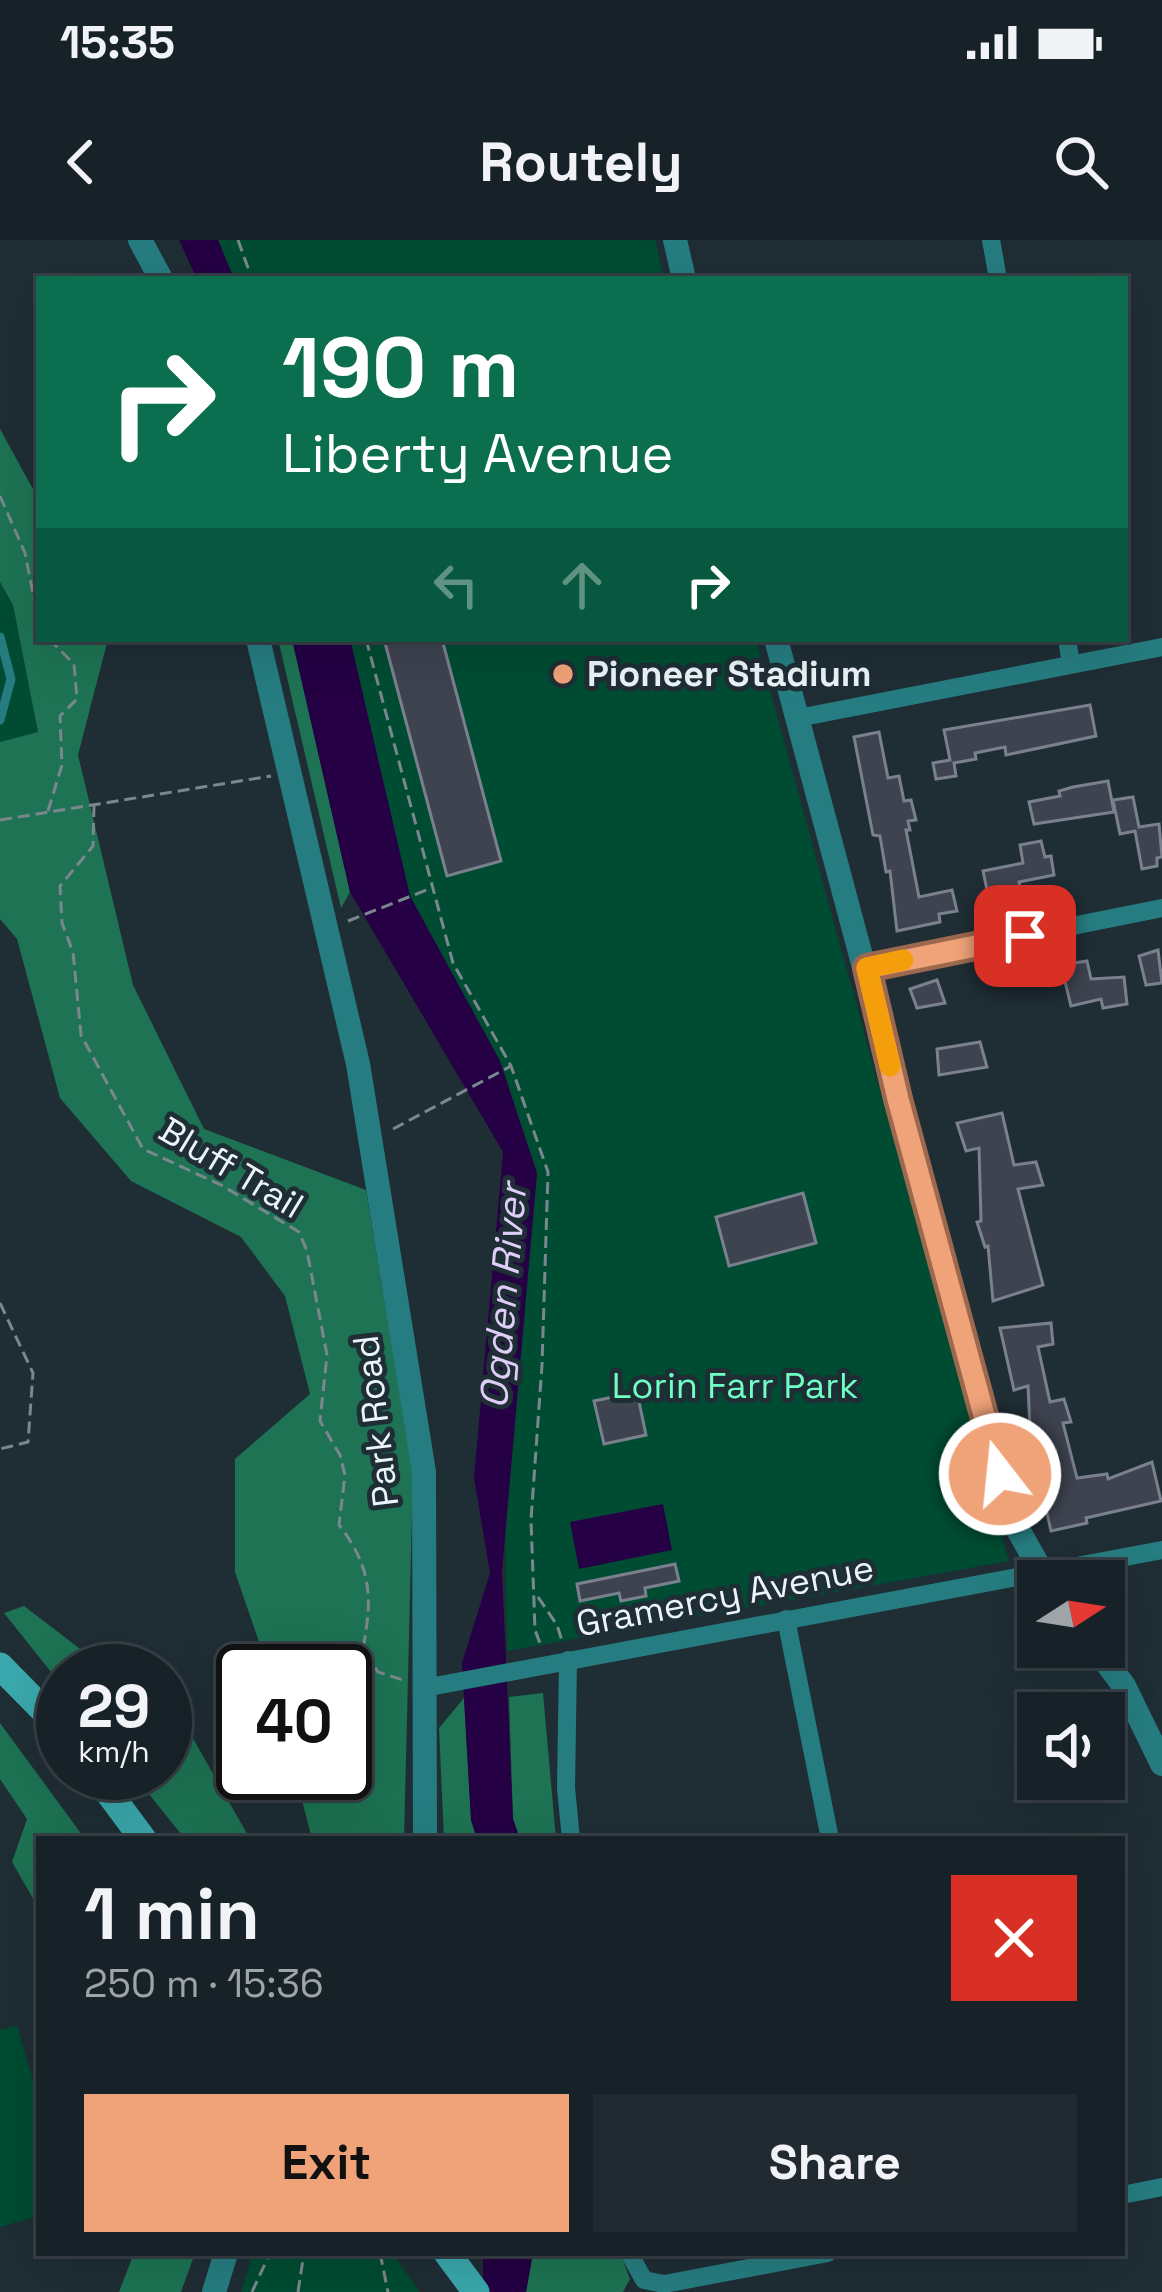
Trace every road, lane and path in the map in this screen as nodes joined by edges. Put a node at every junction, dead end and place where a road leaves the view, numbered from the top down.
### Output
1 (140, 240) edge
2 (238, 240) edge
3 (675, 240) edge
4 (991, 240) edge
5 (159, 276) edge
6 (250, 276) edge
7 (683, 276) edge
8 (997, 276) edge
9 (0, 496) edge
10 (36, 609) edge
11 (0, 637) edge
12 (52, 642) edge
13 (259, 642) edge
14 (367, 642) edge
15 (777, 642) edge
16 (1067, 642) edge
17 (1162, 647) edge
18 (1071, 664) junction
19 (798, 718) junction
20 (1, 720) edge
21 (290, 773) junction
22 (94, 805) junction
23 (48, 812) junction
24 (0, 820) edge
25 (430, 889) junction
26 (1162, 908) edge
27 (335, 927) junction
28 (867, 968) junction
29 (511, 1066) junction
30 (392, 1130) dead end
31 (0, 1303) edge
32 (0, 1449) edge
33 (1162, 1550) edge
34 (1034, 1560) edge
35 (1116, 1560) edge
36 (1017, 1580) edge
37 (536, 1594) junction
38 (786, 1618) junction
39 (557, 1625) dead end
40 (541, 1643) dead end
41 (568, 1660) junction
42 (0, 1666) edge
43 (1111, 1668) edge
44 (424, 1688) junction
45 (36, 1703) edge
46 (1162, 1764) edge
47 (114, 1800) edge
48 (141, 1836) edge
49 (425, 1836) edge
50 (571, 1836) edge
51 (829, 1836) edge
52 (1162, 2187) edge
53 (1125, 2194) edge
54 (225, 2256) edge
55 (269, 2256) edge
56 (304, 2256) edge
57 (381, 2256) edge
58 (631, 2256) edge
59 (812, 2256) edge
60 (214, 2292) edge
61 (252, 2292) edge
62 (298, 2292) edge
63 (388, 2292) edge

1 - 5 street
2 - 6 path
3 - 7 street
4 - 8 street
9 - 10 path
11 - 20 lane
12 - 23 path
13 - 21 street, Park Road
14 - 25 path
15 - 19 street
16 - 18 street
17 - 18 street
18 - 19 street
19 - 28 street
21 - 22 path
21 - 27 street, Park Road
22 - 23 path
22 - 44 path, Bluff Trail
23 - 24 path
25 - 27 path
25 - 29 path
26 - 28 street
27 - 44 street, Park Road
28 - 34 street
29 - 30 path
29 - 37 path
31 - 32 path
33 - 35 street, Gramercy Avenue
36 - 38 street, Gramercy Avenue
37 - 39 path
37 - 40 path
38 - 41 street, Gramercy Avenue
38 - 51 street
41 - 44 street, Gramercy Avenue
41 - 50 street
42 - 45 main road
43 - 46 street
44 - 49 street, Park Road
47 - 48 main road
52 - 53 street
54 - 60 street
55 - 61 path
56 - 62 path
57 - 63 path
58 - 59 street

